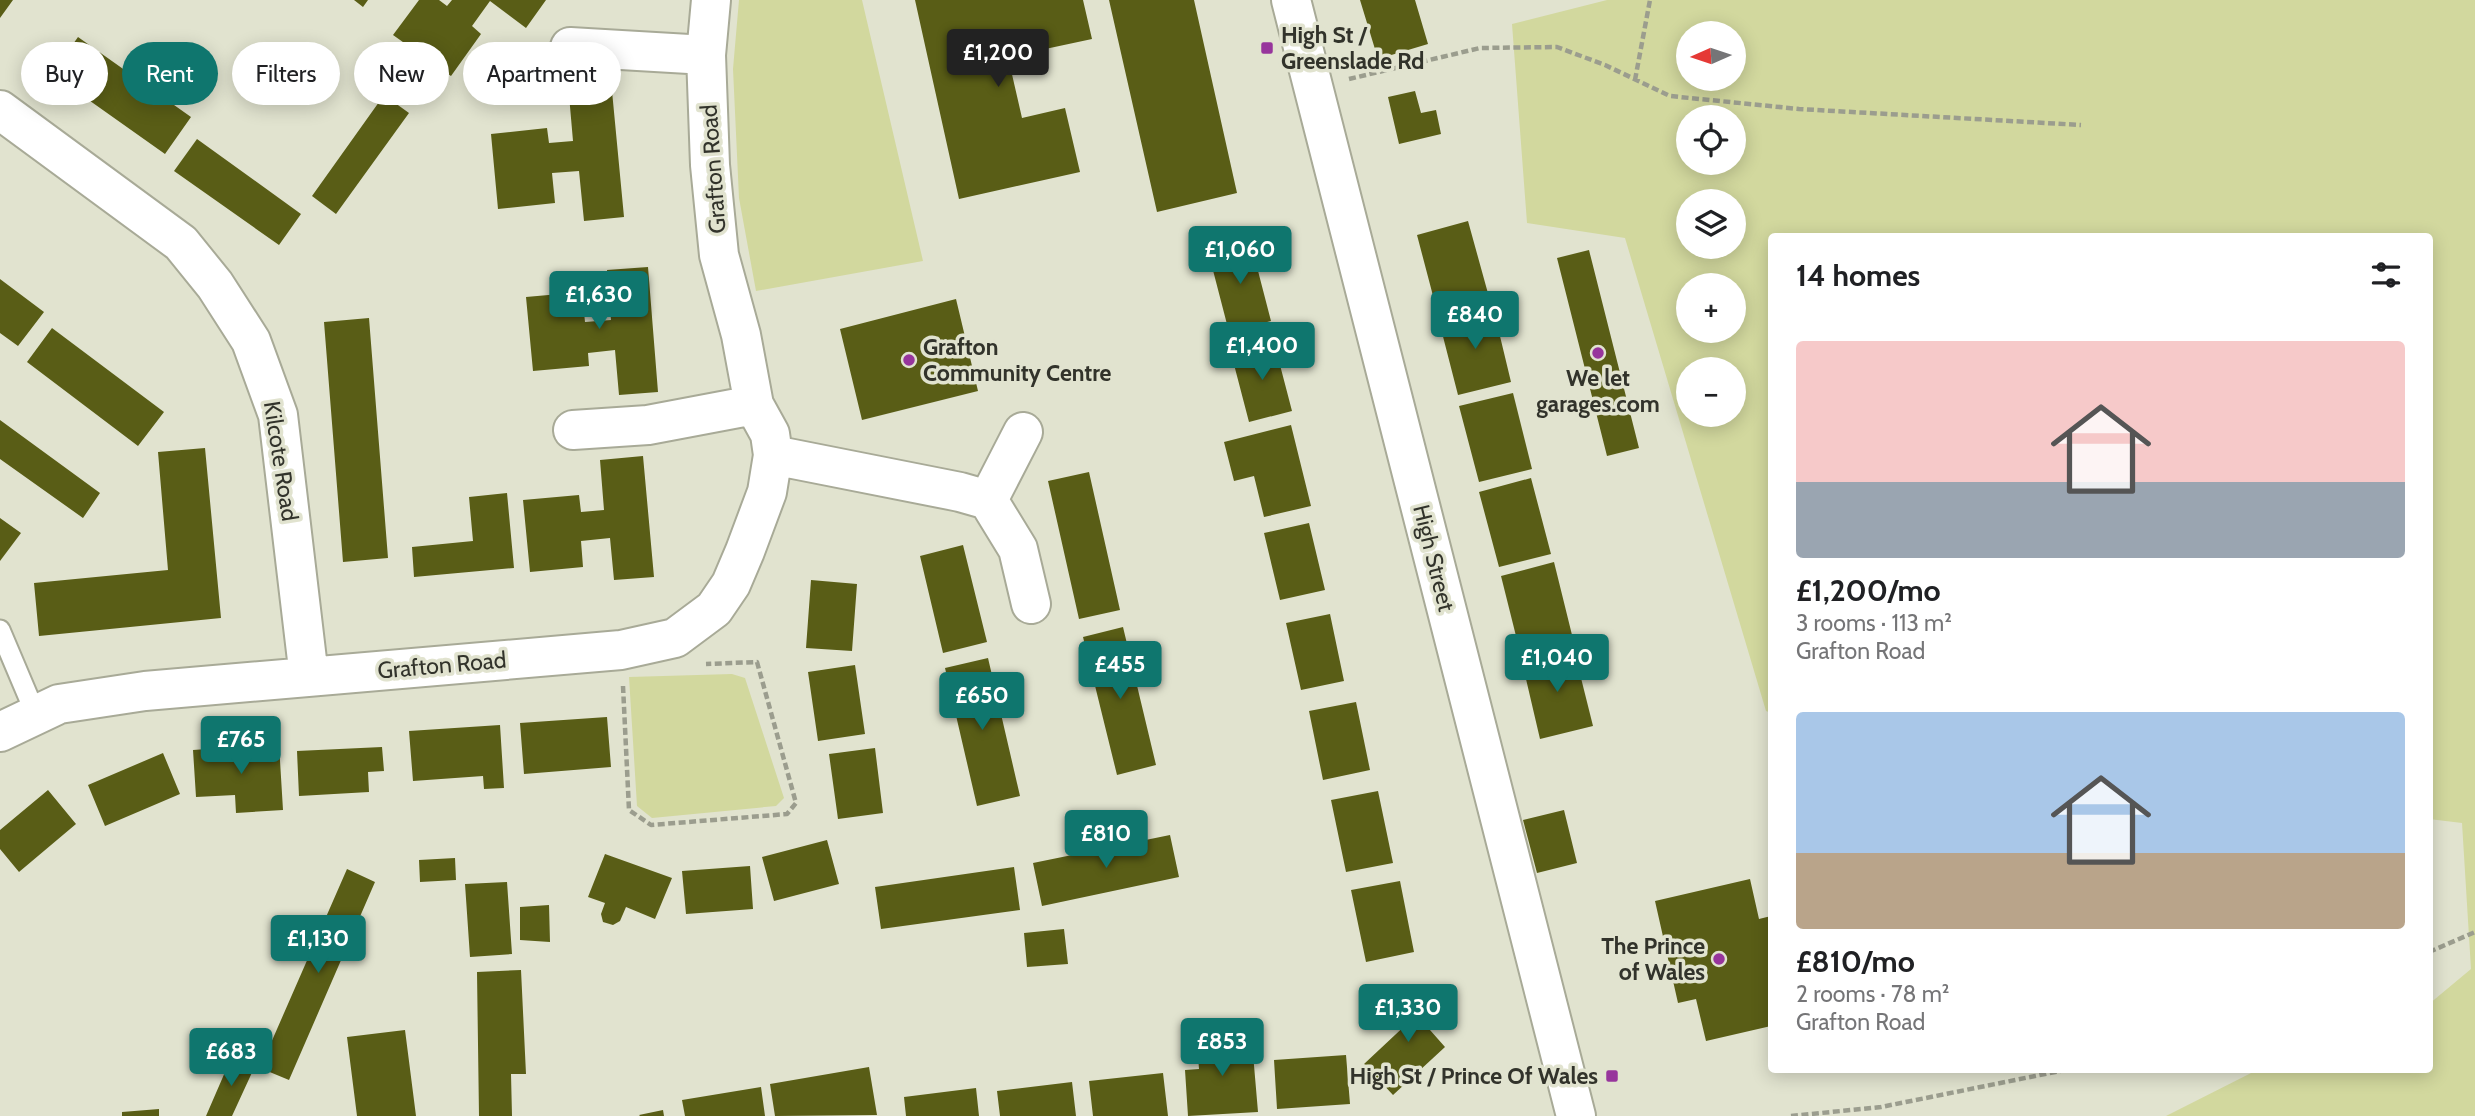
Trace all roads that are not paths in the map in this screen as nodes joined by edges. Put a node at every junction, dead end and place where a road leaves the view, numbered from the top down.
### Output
1 (711, 0) edge
2 (1291, 0) edge
3 (621, 50) edge
4 (706, 55) junction
5 (0, 110) edge
6 (754, 405) junction
7 (573, 430) dead end
8 (1023, 432) dead end
9 (773, 455) junction
10 (988, 500) junction
11 (1031, 604) dead end
12 (0, 630) edge
13 (309, 677) junction
14 (36, 715) junction
15 (0, 732) edge
16 (1576, 1116) edge

1 - 4 street, Grafton Road
2 - 16 street, High Street
3 - 4 street
4 - 6 street, Grafton Road
5 - 13 street, Kilcote Road
6 - 7 street
6 - 9 street, Grafton Road
8 - 10 street
9 - 10 street
9 - 13 street, Grafton Road
10 - 11 street
12 - 14 lane
13 - 14 street, Grafton Road
14 - 15 street, Grafton Road

